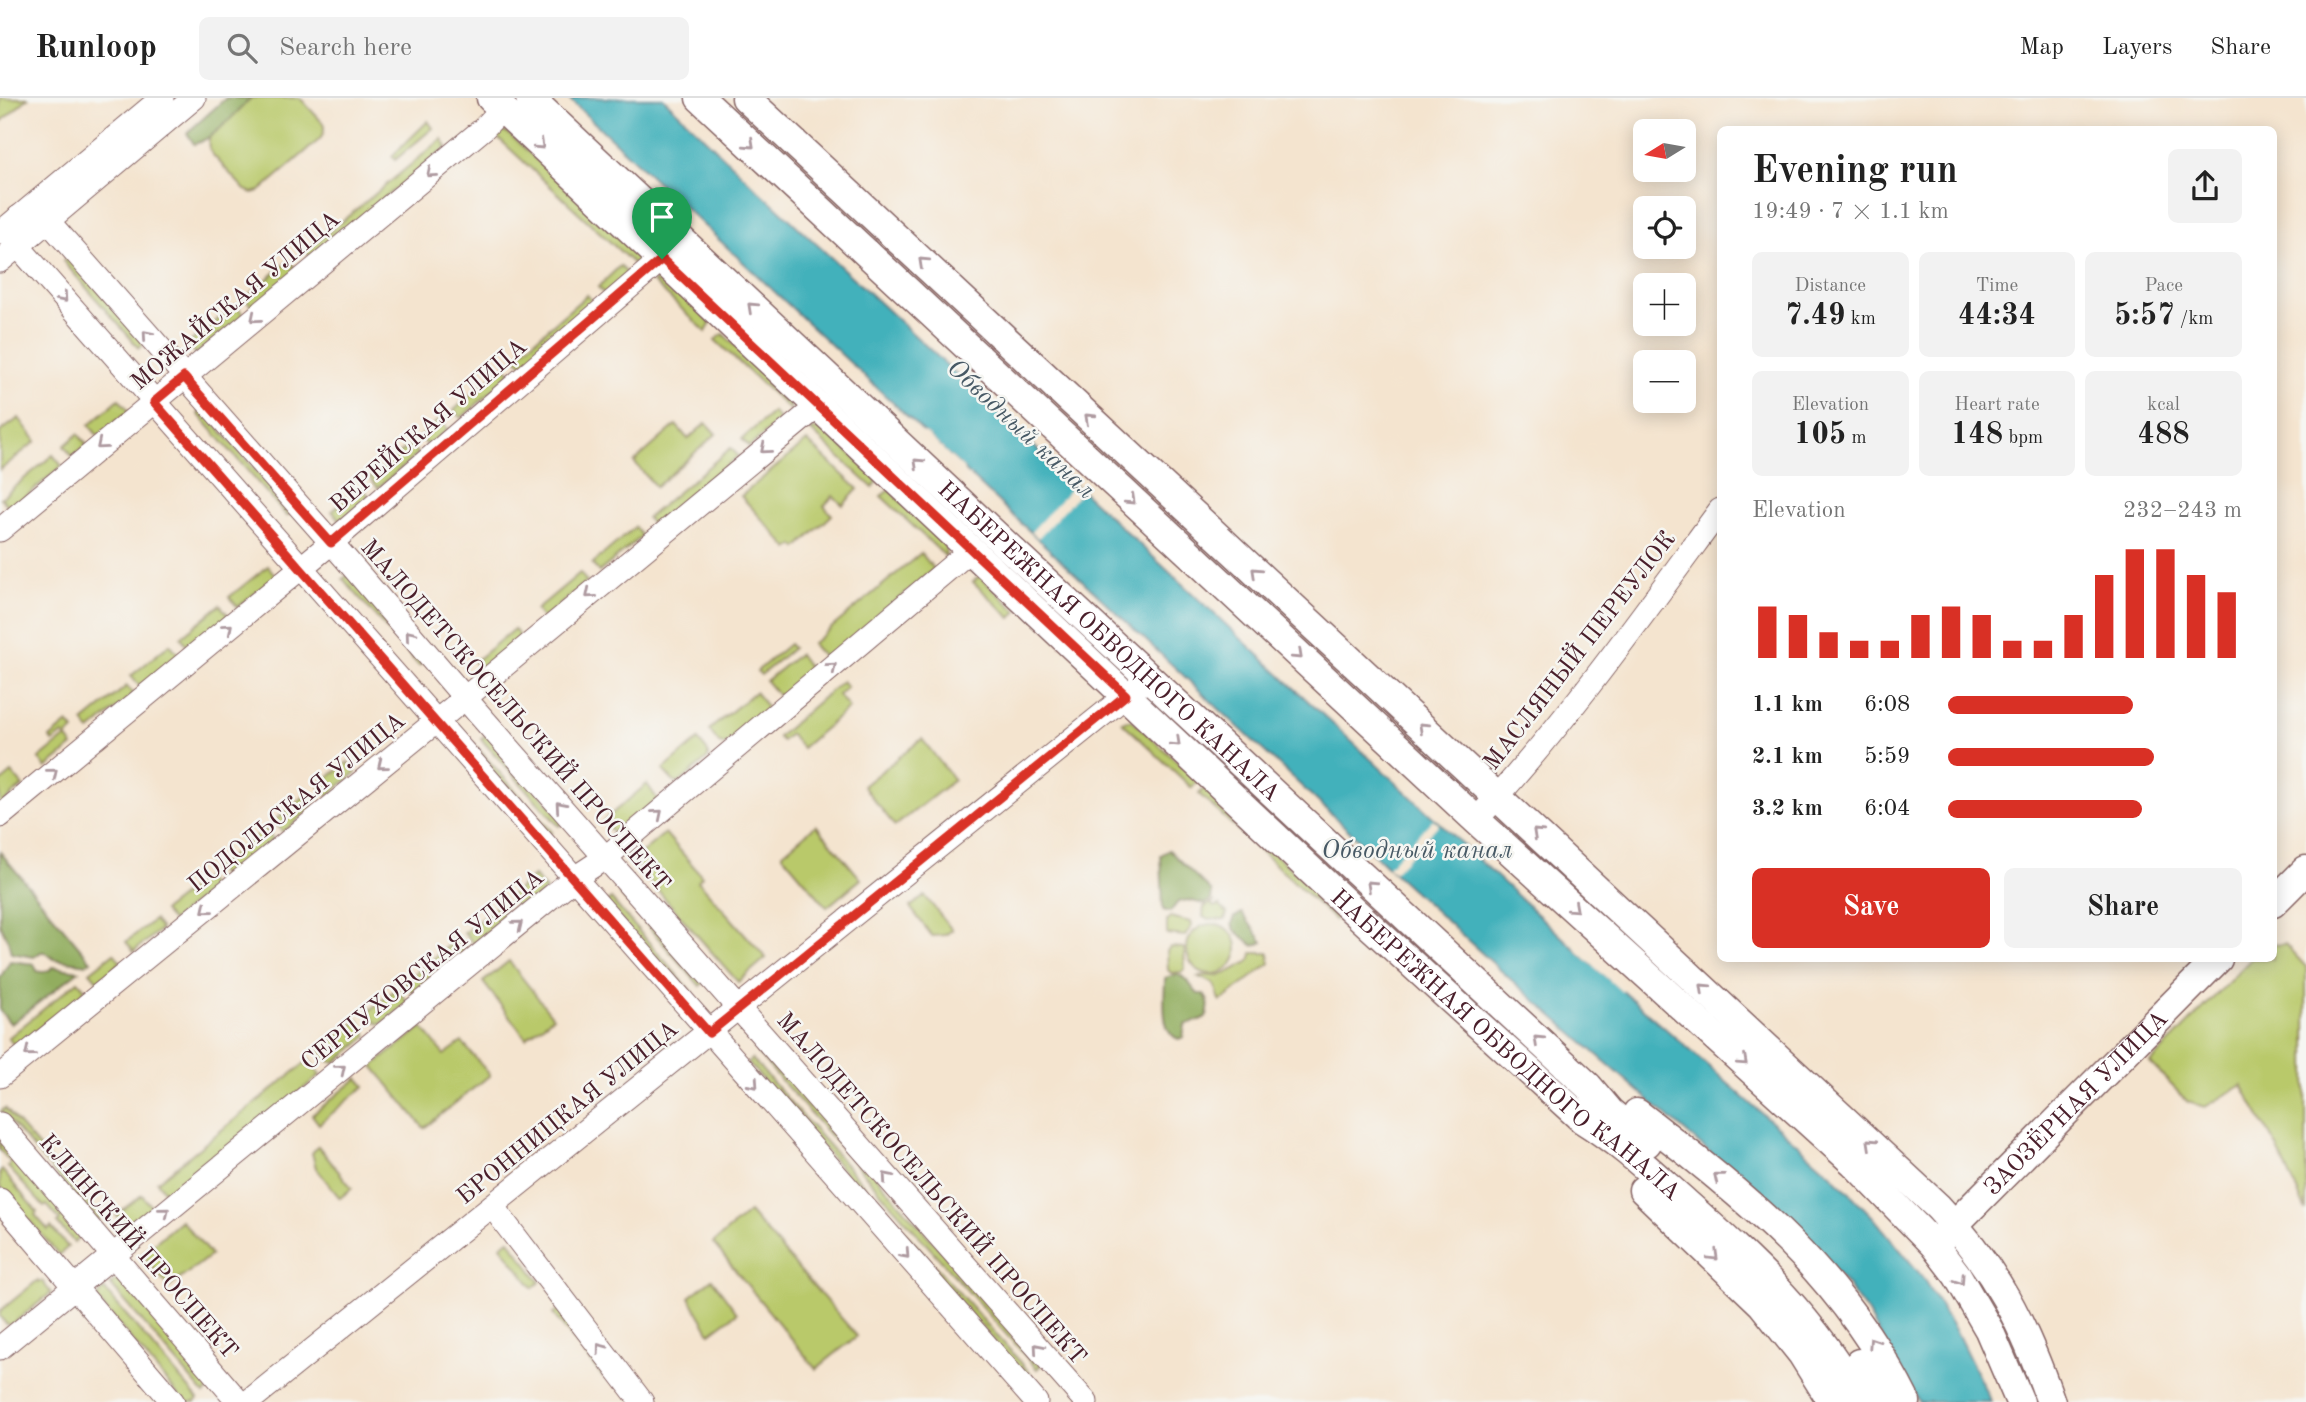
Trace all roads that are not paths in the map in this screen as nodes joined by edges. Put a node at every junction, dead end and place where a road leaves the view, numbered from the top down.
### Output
1 (162, 98) edge
2 (194, 98) edge
3 (530, 98) edge
4 (700, 98) edge
5 (746, 98) edge
6 (496, 103) edge
7 (19, 217) junction
8 (48, 221) junction
9 (6, 247) edge
10 (662, 259) junction
11 (184, 377) junction
12 (154, 402) junction
13 (818, 406) junction
14 (1717, 514) edge
15 (0, 530) edge
16 (331, 543) junction
17 (972, 549) junction
18 (300, 568) junction
19 (1148, 678) junction
20 (1126, 695) junction
21 (465, 698) junction
22 (436, 722) junction
23 (1497, 797) junction
24 (0, 816) edge
25 (1476, 820) junction
26 (605, 858) junction
27 (2306, 870) edge
28 (573, 879) junction
29 (2277, 899) edge
30 (2215, 962) edge
31 (739, 1009) junction
32 (709, 1033) junction
33 (0, 1076) edge
34 (1588, 1086) junction
35 (1582, 1119) junction
36 (0, 1125) edge
37 (0, 1200) edge
38 (492, 1206) junction
39 (1955, 1224) junction
40 (1934, 1245) junction
41 (112, 1256) junction
42 (75, 1287) junction
43 (0, 1348) edge
44 (1083, 1401) edge
45 (173, 1402) edge
46 (239, 1402) edge
47 (248, 1402) edge
48 (642, 1402) edge
49 (1036, 1402) edge
50 (1832, 1402) edge
51 (1859, 1402) edge
52 (1881, 1402) edge
53 (1906, 1402) edge
54 (2020, 1402) edge
55 (2051, 1402) edge

1 - 7 street
2 - 8 street
19 -> 3 main road, НАБЕРЕЖНАЯ ОБВОДНОГО КАНАЛА
4 -> 25 main road
23 -> 5 main road
6 -> 10 main road, НАБЕРЕЖНАЯ ОБВОДНОГО КАНАЛА
6 -> 11 street, МОЖАЙСКАЯ УЛИЦА
7 - 8 street
7 - 9 street
8 - 9 street
11 -> 8 street, МАЛОДЕТСКОСЕЛЬСКИЙ ПРОСПЕКТ
9 -> 12 street
10 - 13 main road, НАБЕРЕЖНАЯ ОБВОДНОГО КАНАЛА
10 - 16 street, ВЕРЕЙСКАЯ УЛИЦА
11 - 12 street, МОЖАЙСКАЯ УЛИЦА
11 - 16 street, МАЛОДЕТСКОСЕЛЬСКИЙ ПРОСПЕКТ
12 -> 15 street, МОЖАЙСКАЯ УЛИЦА
12 - 18 street
13 - 17 main road, НАБЕРЕЖНАЯ ОБВОДНОГО КАНАЛА
13 -> 21 street, ПОДОЛЬСКАЯ УЛИЦА
14 - 23 street, МАСЛЯНЫЙ ПЕРЕУЛОК
16 - 18 street, ВЕРЕЙСКАЯ УЛИЦА
21 -> 16 street, МАЛОДЕТСКОСЕЛЬСКИЙ ПРОСПЕКТ
17 - 20 main road, НАБЕРЕЖНАЯ ОБВОДНОГО КАНАЛА
26 -> 17 street, СЕРПУХОВСКАЯ УЛИЦА
18 - 22 street
24 -> 18 street, ВЕРЕЙСКАЯ УЛИЦА
19 - 20 street, БРОННИЦКАЯ УЛИЦА
34 -> 19 main road, НАБЕРЕЖНАЯ ОБВОДНОГО КАНАЛА
20 - 31 street, БРОННИЦКАЯ УЛИЦА
20 -> 35 main road, НАБЕРЕЖНАЯ ОБВОДНОГО КАНАЛА
21 - 22 street, ПОДОЛЬСКАЯ УЛИЦА
26 -> 21 street, МАЛОДЕТСКОСЕЛЬСКИЙ ПРОСПЕКТ
22 - 28 street
22 -> 33 street, ПОДОЛЬСКАЯ УЛИЦА
23 - 25 street, МАСЛЯНЫЙ ПЕРЕУЛОК
39 -> 23 main road
25 -> 40 main road
26 - 28 street, СЕРПУХОВСКАЯ УЛИЦА
26 - 31 street, МАЛОДЕТСКОСЕЛЬСКИЙ ПРОСПЕКТ
27 - 29 main road
28 - 32 street
41 -> 28 street, СЕРПУХОВСКАЯ УЛИЦА
30 - 39 main road, ЗАОЗЁРНАЯ УЛИЦА
31 - 32 street, БРОННИЦКАЯ УЛИЦА
44 -> 31 street, МАЛОДЕТСКОСЕЛЬСКИЙ ПРОСПЕКТ
32 - 38 street, БРОННИЦКАЯ УЛИЦА
32 -> 49 street
34 - 52 main road, НАБЕРЕЖНАЯ ОБВОДНОГО КАНАЛА
53 -> 34 main road
35 -> 50 main road
35 - 51 main road, НАБЕРЕЖНАЯ ОБВОДНОГО КАНАЛА
36 - 41 street, КЛИНСКИЙ ПРОСПЕКТ
37 - 42 street
38 - 47 street, БРОННИЦКАЯ УЛИЦА
48 -> 38 street
39 - 40 main road, ЗАОЗЁРНАЯ УЛИЦА
39 - 55 main road
40 -> 54 main road
41 - 42 street, СЕРПУХОВСКАЯ УЛИЦА
41 - 46 street, КЛИНСКИЙ ПРОСПЕКТ
42 - 43 street, СЕРПУХОВСКАЯ УЛИЦА
42 - 45 street

